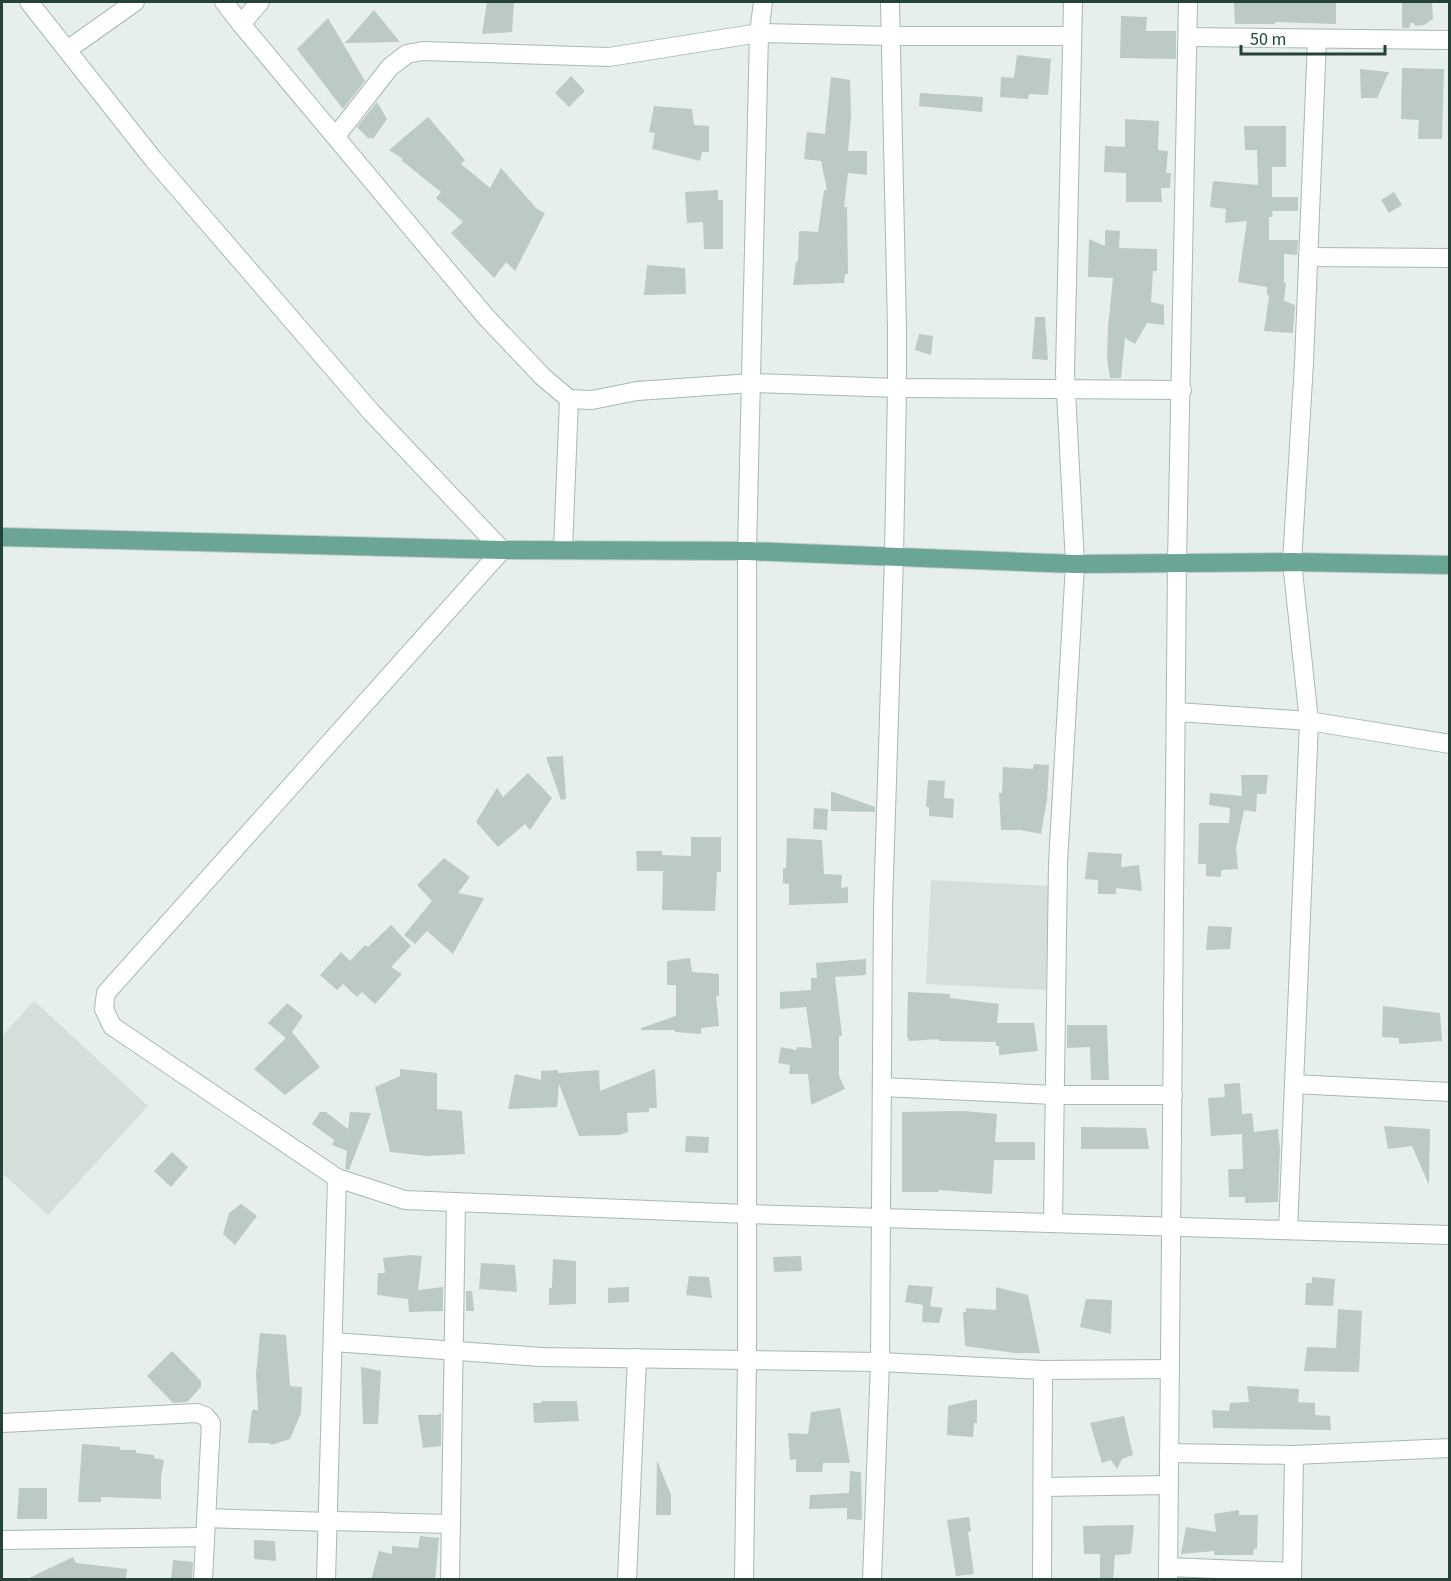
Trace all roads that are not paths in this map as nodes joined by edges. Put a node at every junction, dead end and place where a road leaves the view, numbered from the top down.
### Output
1 (28, 2) edge
2 (135, 2) edge
3 (224, 2) edge
4 (260, 2) edge
5 (763, 2) edge
6 (890, 2) edge
7 (1073, 2) edge
8 (1188, 2) edge
9 (241, 24) junction
10 (759, 33) junction
11 (891, 36) junction
12 (1072, 36) junction
13 (1188, 37) junction
14 (1317, 39) junction
15 (1449, 40) edge
16 (67, 50) junction
17 (336, 136) junction
18 (1308, 257) junction
19 (1449, 258) edge
20 (752, 383) junction
21 (897, 388) junction
22 (1066, 389) junction
23 (1182, 390) junction
24 (568, 399) junction
25 (2, 537) edge
26 (502, 550) junction
27 (563, 550) junction
28 (747, 551) junction
29 (894, 557) junction
30 (1177, 562) junction
31 (1292, 562) junction
32 (1075, 564) junction
33 (1449, 565) edge
34 (1177, 712) junction
35 (1309, 721) junction
36 (1449, 744) edge
37 (1294, 1084) junction
38 (882, 1087) junction
39 (1449, 1092) edge
40 (1054, 1095) junction
41 (1173, 1095) junction
42 (337, 1178) junction
43 (456, 1202) junction
44 (747, 1214) junction
45 (881, 1218) junction
46 (1053, 1223) junction
47 (1171, 1226) junction
48 (1288, 1230) junction
49 (1449, 1234) edge
50 (333, 1342) junction
51 (454, 1351) junction
52 (637, 1358) junction
53 (747, 1359) junction
54 (880, 1362) junction
55 (1170, 1369) junction
56 (1043, 1370) junction
57 (2, 1423) edge
58 (1449, 1448) edge
59 (1169, 1453) junction
60 (1294, 1455) junction
61 (1169, 1485) junction
62 (1043, 1487) junction
63 (206, 1518) junction
64 (328, 1522) junction
65 (388, 1522) dead end
66 (451, 1524) junction
67 (205, 1537) junction
68 (2, 1540) edge
69 (1168, 1573) edge
70 (1292, 1576) edge
71 (203, 1580) edge
72 (326, 1580) edge
73 (450, 1580) edge
74 (627, 1580) edge
75 (744, 1580) edge
76 (872, 1580) edge
77 (1042, 1580) edge

1 - 16 street
2 - 16 street
3 - 9 street
4 - 9 street
5 - 10 street
6 - 11 street
7 - 12 street
8 - 13 street
9 - 17 street
10 - 11 street
10 - 17 street
10 - 20 street
11 - 12 street
11 - 21 street
12 - 22 street
13 - 14 street
13 - 23 street
14 - 15 street
14 - 18 street
16 - 26 street
17 - 24 street
18 - 19 street
18 - 31 street
20 - 21 street
20 - 24 street
20 - 28 street
21 - 22 street
21 - 29 street
22 - 23 street
22 - 32 street
23 - 30 street
24 - 27 street
25 - 26 main road
26 - 27 main road
26 - 42 street
27 - 28 main road
28 - 29 main road
28 - 44 street
29 - 32 main road
29 - 38 street
30 - 31 main road
30 - 32 main road
30 - 34 street
31 - 33 main road
31 - 35 street
32 - 40 street
34 - 35 street
34 - 41 street
35 - 36 street
35 - 37 street
37 - 39 street
37 - 48 street
38 - 40 street
38 - 45 street
40 - 41 street
40 - 46 street
41 - 47 street
42 - 43 street
42 - 50 street
43 - 44 street
43 - 51 street
44 - 45 street
44 - 53 street
45 - 46 street
45 - 54 street
46 - 47 street
47 - 48 street
47 - 55 street
48 - 49 street
50 - 51 street
50 - 64 street
51 - 52 street
51 - 66 street
52 - 53 street
52 - 74 street
53 - 54 street
53 - 75 street
54 - 56 street
54 - 76 street
55 - 56 street
55 - 59 street
56 - 62 street
57 - 63 street
58 - 60 street
59 - 60 street
59 - 61 street
60 - 70 street
61 - 62 street
61 - 69 street
62 - 77 street
63 - 64 street
63 - 67 street
64 - 72 street
65 - 66 street
66 - 73 street
67 - 68 street
67 - 71 street
69 - 70 street

